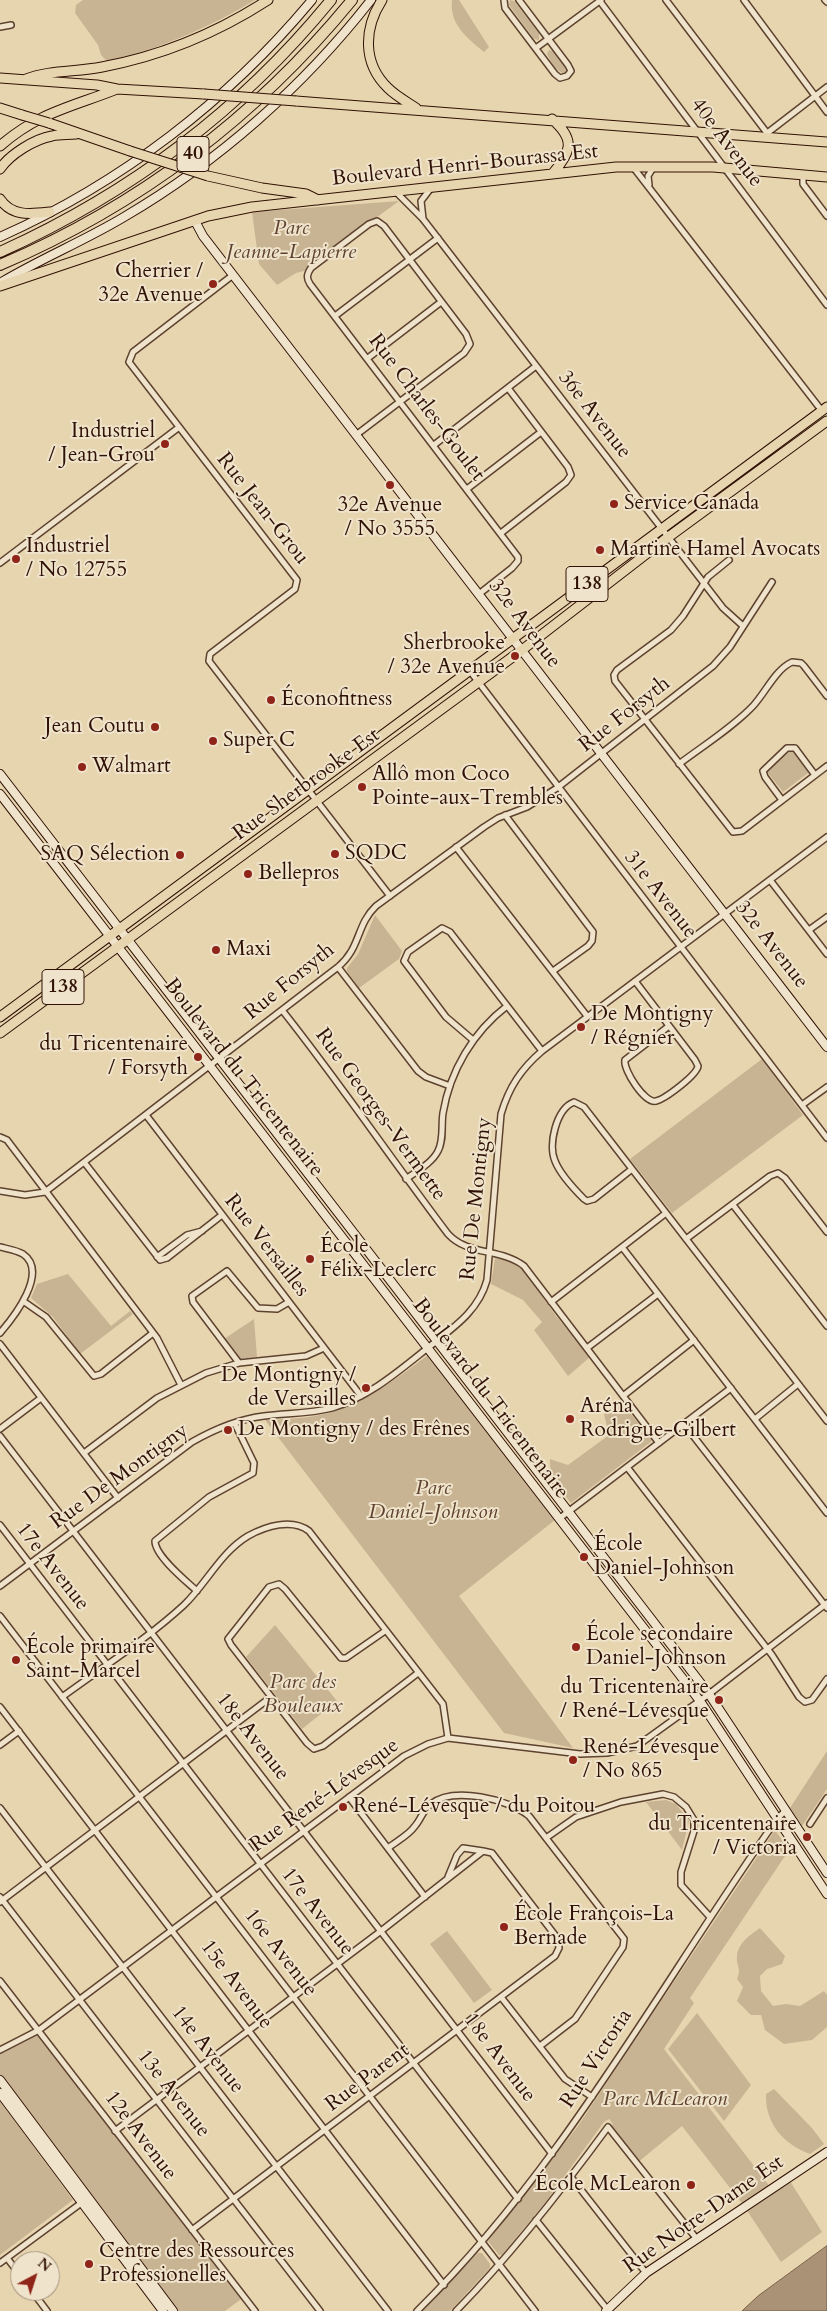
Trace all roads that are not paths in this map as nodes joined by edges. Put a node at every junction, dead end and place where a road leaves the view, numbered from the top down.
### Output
1 (268, 0) edge
2 (312, 0) edge
3 (332, 0) edge
4 (352, 0) edge
5 (371, 0) edge
6 (382, 0) edge
7 (504, 0) edge
8 (518, 0) edge
9 (600, 0) edge
10 (666, 0) edge
11 (744, 0) edge
12 (11, 25) dead end
13 (0, 27) edge
14 (549, 40) junction
15 (536, 48) junction
16 (0, 78) edge
17 (26, 79) junction
18 (827, 87) edge
19 (117, 89) junction
20 (815, 96) junction
21 (0, 108) edge
22 (419, 109) junction
23 (827, 112) edge
24 (552, 119) junction
25 (698, 132) junction
26 (76, 134) junction
27 (764, 135) junction
28 (827, 142) edge
29 (0, 146) edge
30 (633, 166) junction
31 (654, 166) junction
32 (724, 168) junction
33 (0, 169) edge
34 (553, 173) junction
35 (803, 175) junction
36 (827, 177) edge
37 (649, 185) junction
38 (432, 187) junction
39 (396, 191) junction
40 (0, 199) edge
41 (318, 200) junction
42 (50, 212) junction
43 (827, 216) edge
44 (424, 219) junction
45 (195, 221) junction
46 (0, 237) edge
47 (438, 238) junction
48 (0, 252) edge
49 (409, 260) junction
50 (0, 265) edge
51 (233, 275) junction
52 (0, 284) edge
53 (441, 302) junction
54 (827, 305) edge
55 (336, 316) junction
56 (368, 358) junction
57 (536, 366) junction
58 (508, 388) junction
59 (400, 401) junction
60 (824, 409) edge
61 (827, 420) edge
62 (178, 428) junction
63 (541, 432) junction
64 (356, 435) junction
65 (434, 445) junction
66 (467, 488) junction
67 (662, 529) junction
68 (500, 532) junction
69 (668, 537) junction
70 (729, 560) dead end
71 (0, 564) edge
72 (772, 582) dead end
73 (704, 584) junction
74 (479, 594) junction
75 (743, 626) junction
76 (514, 639) junction
77 (522, 650) junction
78 (470, 671) junction
79 (478, 682) junction
80 (827, 696) edge
81 (404, 719) junction
82 (645, 720) junction
83 (412, 730) junction
84 (359, 752) junction
85 (601, 754) junction
86 (367, 763) junction
87 (679, 764) junction
88 (827, 766) edge
89 (0, 774) edge
90 (816, 775) junction
91 (10, 787) junction
92 (557, 788) junction
93 (308, 790) junction
94 (0, 795) edge
95 (317, 800) junction
96 (782, 800) junction
97 (505, 815) junction
98 (254, 830) junction
99 (827, 837) edge
100 (256, 844) junction
101 (456, 847) junction
102 (198, 871) junction
103 (770, 880) junction
104 (197, 888) junction
105 (390, 896) junction
106 (725, 913) junction
107 (827, 917) edge
108 (119, 930) junction
109 (809, 930) junction
110 (110, 936) junction
111 (127, 940) junction
112 (118, 946) junction
113 (680, 948) junction
114 (827, 954) edge
115 (338, 967) junction
116 (553, 971) junction
117 (635, 982) junction
118 (507, 1006) junction
119 (282, 1010) junction
120 (587, 1016) junction
121 (0, 1017) edge
122 (668, 1026) junction
123 (0, 1032) edge
124 (473, 1040) junction
125 (827, 1047) edge
126 (542, 1051) junction
127 (220, 1058) junction
128 (211, 1065) junction
129 (450, 1086) junction
130 (827, 1087) edge
131 (802, 1105) junction
132 (146, 1115) junction
133 (0, 1137) edge
134 (827, 1138) edge
135 (84, 1162) junction
136 (632, 1169) junction
137 (406, 1179) junction
138 (0, 1191) edge
139 (45, 1192) junction
140 (733, 1204) junction
141 (666, 1213) junction
142 (222, 1215) junction
143 (827, 1232) edge
144 (686, 1239) junction
145 (0, 1247) edge
146 (622, 1247) junction
147 (490, 1252) junction
148 (658, 1294) junction
149 (23, 1301) junction
150 (289, 1302) junction
151 (551, 1302) junction
152 (827, 1326) edge
153 (0, 1333) edge
154 (153, 1333) junction
155 (438, 1340) junction
156 (694, 1340) junction
157 (0, 1344) edge
158 (429, 1347) junction
159 (324, 1348) junction
160 (587, 1348) junction
161 (239, 1363) junction
162 (798, 1384) junction
163 (181, 1385) junction
164 (731, 1388) junction
165 (479, 1394) junction
166 (361, 1396) junction
167 (623, 1396) junction
168 (41, 1398) junction
169 (470, 1401) junction
170 (754, 1419) junction
171 (827, 1422) edge
172 (235, 1424) junction
173 (684, 1424) junction
174 (0, 1429) edge
175 (507, 1431) junction
176 (0, 1436) edge
177 (498, 1437) junction
178 (659, 1443) junction
179 (84, 1453) junction
180 (627, 1468) junction
181 (541, 1474) junction
182 (532, 1481) junction
183 (118, 1498) junction
184 (569, 1512) junction
185 (827, 1513) edge
186 (560, 1518) junction
187 (0, 1526) edge
188 (73, 1531) junction
189 (30, 1564) junction
190 (0, 1586) edge
191 (197, 1591) junction
192 (826, 1606) edge
193 (0, 1616) edge
194 (659, 1629) junction
195 (150, 1631) junction
196 (385, 1631) junction
197 (650, 1635) junction
198 (768, 1650) junction
199 (106, 1664) junction
200 (418, 1673) junction
201 (827, 1678) edge
202 (709, 1694) junction
203 (62, 1697) junction
204 (271, 1697) junction
205 (700, 1701) junction
206 (0, 1707) edge
207 (18, 1731) junction
208 (227, 1731) junction
209 (448, 1738) junction
210 (0, 1745) edge
211 (183, 1764) junction
212 (140, 1797) junction
213 (349, 1797) junction
214 (827, 1798) edge
215 (0, 1808) edge
216 (785, 1811) junction
217 (777, 1819) junction
218 (810, 1824) dead end
219 (96, 1831) junction
220 (304, 1831) junction
221 (546, 1838) junction
222 (388, 1848) junction
223 (484, 1851) junction
224 (260, 1864) junction
225 (46, 1868) junction
226 (827, 1873) edge
227 (448, 1878) junction
228 (827, 1894) edge
229 (425, 1896) junction
230 (216, 1897) junction
231 (1, 1900) edge
232 (710, 1917) junction
233 (172, 1929) junction
234 (381, 1931) junction
235 (337, 1964) junction
236 (122, 1967) junction
237 (0, 1981) edge
238 (293, 1996) junction
239 (501, 1997) junction
240 (79, 1998) junction
241 (39, 2030) junction
242 (249, 2030) junction
243 (458, 2030) junction
244 (540, 2046) junction
245 (0, 2050) edge
246 (414, 2064) junction
247 (200, 2067) junction
248 (0, 2080) edge
249 (0, 2093) edge
250 (369, 2096) junction
251 (592, 2097) junction
252 (156, 2100) junction
253 (115, 2130) junction
254 (325, 2130) junction
255 (827, 2152) edge
256 (552, 2154) junction
257 (276, 2166) junction
258 (571, 2177) junction
259 (234, 2198) junction
260 (518, 2199) junction
261 (85, 2200) junction
262 (536, 2220) junction
263 (192, 2230) junction
264 (696, 2238) junction
265 (482, 2242) junction
266 (7, 2258) junction
267 (10, 2262) edge
268 (0, 2263) edge
269 (499, 2265) junction
270 (646, 2273) junction
271 (444, 2285) junction
272 (461, 2306) junction
273 (606, 2310) edge
274 (163, 2311) edge
275 (173, 2311) edge
276 (255, 2311) edge
277 (320, 2311) edge
278 (388, 2311) edge
279 (417, 2311) edge
280 (456, 2311) edge
281 (465, 2311) edge
282 (535, 2311) edge

1 - 17 main road
2 - 42 street
3 - 48 highway, 40
4 - 50 highway, 40
5 - 52 street
6 - 22 main road
7 - 15 street
8 - 14 street
9 - 14 street
9 - 25 street, 40e Avenue
10 - 27 street
11 - 20 street
12 - 13 street
14 - 15 street
14 - 15 street
16 - 17 main road, Boulevard Henri-Bourassa Est
17 - 19 main road, Boulevard Henri-Bourassa Est
18 - 20 street
19 - 22 main road, Boulevard Henri-Bourassa Est, bridge
19 - 29 main road
20 - 23 street
20 - 27 street
21 - 26 main road, Boulevard Henri-Bourassa Est, bridge
22 - 24 main road, Boulevard Henri-Bourassa Est
24 - 25 main road, Boulevard Henri-Bourassa Est
24 - 34 main road
25 - 27 main road, Boulevard Henri-Bourassa Est
25 - 32 street, 40e Avenue
26 - 33 main road
26 - 41 main road, Boulevard Henri-Bourassa Est, bridge
27 - 28 main road, Boulevard Henri-Bourassa Est
30 - 31 main road, Boulevard Henri-Bourassa Est
30 - 34 main road, Boulevard Henri-Bourassa Est
30 - 37 street
31 - 32 main road, Boulevard Henri-Bourassa Est
31 - 37 street
32 - 35 main road, Boulevard Henri-Bourassa Est
32 - 54 street, 40e Avenue
34 - 38 main road, Boulevard Henri-Bourassa Est
35 - 36 main road, Boulevard Henri-Bourassa Est
35 - 43 street
37 - 60 street
38 - 39 main road, Boulevard Henri-Bourassa Est
38 - 44 street
39 - 41 main road, Boulevard Henri-Bourassa Est
39 - 44 street, 36e Avenue
40 - 42 main road
41 - 45 main road
42 - 46 street
44 - 47 street, 36e Avenue
45 - 51 street, 32e Avenue
45 - 52 main road
47 - 49 street
47 - 57 street, 36e Avenue
49 - 53 street
49 - 55 street
49 - 55 street, Rue Charles-Goulet
51 - 62 street, Rue Jean-Grou
51 - 64 street, 32e Avenue
53 - 56 street
53 - 59 street
55 - 56 street, Rue Charles-Goulet
56 - 59 street, Rue Charles-Goulet
57 - 58 street
57 - 67 street, 36e Avenue
58 - 63 street
58 - 65 street
59 - 64 street
59 - 65 street, Rue Charles-Goulet
60 - 67 main road, Rue Sherbrooke Est / 138
61 - 69 main road, Rue Sherbrooke Est / 138
62 - 71 street
62 - 93 street, Rue Jean-Grou
63 - 66 street
63 - 68 street
64 - 74 street, 32e Avenue
65 - 66 street, Rue Charles-Goulet
66 - 68 street, Rue Charles-Goulet
67 - 69 street, 36e Avenue
67 - 76 main road, Rue Sherbrooke Est / 138
68 - 74 street, Rue Charles-Goulet
69 - 73 street, 36e Avenue
69 - 77 main road, Rue Sherbrooke Est / 138
70 - 73 street
72 - 75 street, Rue Forsyth
73 - 75 street, 36e Avenue
73 - 82 street
74 - 76 street, 32e Avenue
75 - 82 street, Rue Forsyth
76 - 77 street, 32e Avenue
76 - 78 main road, Rue Sherbrooke Est / 138
77 - 79 main road, Rue Sherbrooke Est / 138
77 - 85 street, 32e Avenue
78 - 79 street, 31e Avenue
78 - 81 main road, Rue Sherbrooke Est / 138
79 - 83 main road, Rue Sherbrooke Est / 138
79 - 92 street, 31e Avenue
80 - 87 street
81 - 83 main road
81 - 84 main road, Rue Sherbrooke Est / 138
82 - 85 street, Rue Forsyth
82 - 87 street
83 - 86 main road, Rue Sherbrooke Est / 138
84 - 86 main road
84 - 93 main road, Rue Sherbrooke Est / 138
85 - 92 street, Rue Forsyth
85 - 106 street, 32e Avenue
86 - 95 main road, Rue Sherbrooke Est / 138
87 - 96 street
88 - 90 street
89 - 91 street, Boulevard du Tricentenaire
90 - 96 street
90 - 96 street
91 - 94 street
91 - 108 street, Boulevard du Tricentenaire
92 - 97 street, Rue Forsyth
92 - 113 street, 31e Avenue
93 - 95 street
93 - 98 main road, Rue Sherbrooke Est / 138
94 - 110 street, Boulevard du Tricentenaire
95 - 100 main road, Rue Sherbrooke Est / 138
95 - 105 street
97 - 101 street, Rue Forsyth
97 - 116 street
98 - 100 main road
98 - 102 main road, Rue Sherbrooke Est / 138
99 - 103 street, Rue De Montigny
100 - 104 main road, Rue Sherbrooke Est / 138
101 - 105 street, Rue Forsyth
101 - 116 street
102 - 104 main road
102 - 108 main road, Rue Sherbrooke Est / 138
103 - 106 street, Rue De Montigny
103 - 109 street
104 - 111 main road, Rue Sherbrooke Est / 138
105 - 115 street, Rue Forsyth
106 - 113 street, Rue De Montigny
106 - 125 street, 32e Avenue
107 - 109 street
108 - 110 main road, Rue Sherbrooke Est / 138
108 - 111 street, Boulevard du Tricentenaire
109 - 114 street
110 - 112 street, Boulevard du Tricentenaire
110 - 121 main road, Rue Sherbrooke Est / 138
111 - 112 main road, Rue Sherbrooke Est / 138
111 - 127 street, Boulevard du Tricentenaire
112 - 123 main road, Rue Sherbrooke Est / 138
112 - 128 street, Boulevard du Tricentenaire
113 - 117 street, Rue De Montigny
113 - 131 street, 31e Avenue
115 - 119 street, Rue Forsyth
115 - 129 street
116 - 120 street
117 - 120 street, Rue De Montigny
117 - 122 street
118 - 124 street
118 - 124 street
118 - 126 street
119 - 127 street, Rue Forsyth
119 - 137 street, Rue Georges-Vermette
120 - 126 street, Rue De Montigny
122 - 122 street
124 - 129 street
126 - 147 street, Rue De Montigny
127 - 128 street, Rue Forsyth
127 - 155 street, Boulevard du Tricentenaire
128 - 132 street, Rue Forsyth
128 - 158 street, Boulevard du Tricentenaire
129 - 137 street
130 - 131 street
131 - 134 street, 31e Avenue
132 - 135 street, Rue Forsyth
132 - 142 street, Rue Versailles
133 - 139 street
135 - 139 street, Rue Forsyth
135 - 142 street
136 - 136 street
136 - 141 street
137 - 147 street, Rue Georges-Vermette
138 - 139 street
139 - 154 street
140 - 143 street
140 - 144 street
140 - 152 street
141 - 144 street
141 - 146 street
142 - 150 street, Rue Versailles
144 - 162 street
145 - 149 street
146 - 148 street
146 - 151 street
147 - 151 street, Rue Georges-Vermette
147 - 155 street, Rue De Montigny
148 - 156 street
148 - 160 street
149 - 153 street
149 - 154 street
150 - 159 street, Rue Versailles
150 - 161 street
151 - 160 street, Rue Georges-Vermette
154 - 163 street
155 - 158 street, Rue De Montigny
155 - 165 street, Boulevard du Tricentenaire
156 - 164 street
156 - 167 street
157 - 168 street
158 - 166 street, Rue De Montigny
158 - 169 street, Boulevard du Tricentenaire
159 - 161 street
159 - 166 street, Rue Versailles
160 - 167 street, Rue Georges-Vermette
161 - 163 street
162 - 170 street
162 - 171 street
163 - 179 street
164 - 170 street
164 - 173 street
165 - 169 street
165 - 175 street, Boulevard du Tricentenaire
166 - 172 street, Rue De Montigny
167 - 178 street, Rue Georges-Vermette
168 - 174 street
168 - 179 street
169 - 177 street, Boulevard du Tricentenaire
170 - 185 street
172 - 183 street, Rue De Montigny
172 - 191 street
173 - 178 street
173 - 192 street
175 - 177 street
175 - 181 street, Boulevard du Tricentenaire
176 - 188 street, 18e Avenue
177 - 182 street, Boulevard du Tricentenaire
178 - 180 street
179 - 183 street
180 - 184 street
180 - 198 street
181 - 182 street
181 - 184 street, Boulevard du Tricentenaire
182 - 186 street, Boulevard du Tricentenaire
183 - 188 street, Rue De Montigny
184 - 186 street
184 - 194 street, Boulevard du Tricentenaire
186 - 197 street, Boulevard du Tricentenaire
187 - 189 street, 17e Avenue
188 - 189 street, Rue De Montigny
188 - 195 street, 18e Avenue
189 - 190 street, Rue De Montigny
189 - 199 street, 17e Avenue
191 - 195 street
191 - 196 street
192 - 198 street, Rue René-Lévesque
193 - 203 street, 16e Avenue
194 - 197 street
194 - 202 street, Boulevard du Tricentenaire
195 - 199 street
195 - 208 street, 18e Avenue
196 - 200 street
196 - 204 street
197 - 205 street, Boulevard du Tricentenaire
198 - 201 street
198 - 202 street, Rue René-Lévesque
199 - 203 street
199 - 211 street, 17e Avenue
200 - 204 street
200 - 209 street
202 - 205 street, Rue René-Lévesque
202 - 216 street, Boulevard du Tricentenaire
203 - 212 street, 16e Avenue
204 - 208 street
205 - 209 street, Rue René-Lévesque
205 - 217 street, Boulevard du Tricentenaire
206 - 207 street, 15e Avenue
207 - 210 street
207 - 219 street, 15e Avenue
208 - 211 street
208 - 220 street, 18e Avenue
209 - 213 street, Rue René-Lévesque
211 - 212 street
211 - 224 street, 17e Avenue
212 - 219 street
212 - 230 street, 16e Avenue
213 - 220 street, Rue René-Lévesque
213 - 222 street
214 - 218 street
215 - 225 street, 14e Avenue
216 - 217 street, Rue Victoria
216 - 226 street, Boulevard du Tricentenaire
217 - 228 street, Boulevard du Tricentenaire
217 - 232 street, Rue Victoria
219 - 225 street
219 - 233 street, 15e Avenue
220 - 224 street, Rue René-Lévesque
220 - 234 street, 18e Avenue
221 - 222 street
221 - 232 street
221 - 244 street
222 - 229 street
223 - 227 street
223 - 227 street
223 - 239 street, Rue Parent
224 - 230 street, Rue René-Lévesque
224 - 235 street, 17e Avenue
225 - 231 street
225 - 236 street, 14e Avenue
227 - 229 street
229 - 234 street
230 - 233 street, Rue René-Lévesque
230 - 238 street, 16e Avenue
231 - 240 street, 13e Avenue
232 - 251 street, Rue Victoria
233 - 236 street, Rue René-Lévesque
233 - 242 street, 15e Avenue
234 - 235 street
234 - 243 street, 18e Avenue
235 - 238 street
235 - 246 street, 17e Avenue
236 - 240 street, Rue René-Lévesque
236 - 247 street, 14e Avenue
237 - 241 street, 12e Avenue
238 - 242 street
238 - 250 street, 16e Avenue
239 - 243 street, Rue Parent
239 - 244 street
240 - 241 street, Rue René-Lévesque
240 - 252 street, 13e Avenue
241 - 245 street, Rue René-Lévesque
241 - 253 street, 12e Avenue
242 - 247 street
242 - 254 street, 15e Avenue
243 - 246 street, Rue Parent
243 - 256 street, 18e Avenue
244 - 251 street
246 - 250 street, Rue Parent
246 - 260 street, 17e Avenue
247 - 252 street
247 - 257 street, 14e Avenue
248 - 261 street
249 - 261 street
250 - 254 street, Rue Parent
250 - 265 street, 16e Avenue
251 - 256 street, Rue Victoria
252 - 253 street
252 - 259 street, 13e Avenue
253 - 263 street, 12e Avenue
254 - 257 street, Rue Parent
254 - 271 street, 15e Avenue
255 - 264 street, Rue Notre-Dame Est
256 - 260 street, Rue Victoria
257 - 259 street, Rue Parent
257 - 278 street, 14e Avenue
258 - 262 street
258 - 264 street
258 - 270 street
259 - 263 street, Rue Parent
259 - 277 street, 13e Avenue
260 - 265 street, Rue Victoria
261 - 266 street
261 - 274 street
261 - 275 street
262 - 269 street
262 - 273 street
263 - 276 street, 12e Avenue
264 - 270 street, Rue Notre-Dame Est
265 - 269 street, 16e Avenue
265 - 271 street, Rue Victoria
266 - 267 street
266 - 268 street
269 - 272 street
269 - 282 street, 16e Avenue
270 - 273 street, Rue Notre-Dame Est
271 - 279 street, Rue Victoria
272 - 280 street
272 - 281 street

